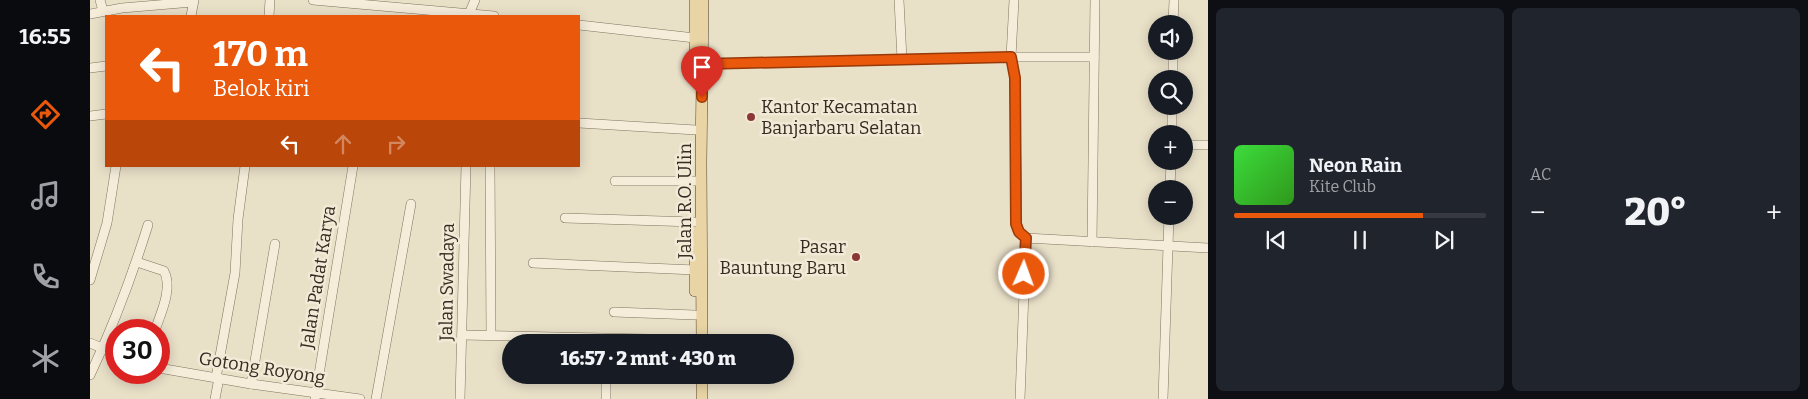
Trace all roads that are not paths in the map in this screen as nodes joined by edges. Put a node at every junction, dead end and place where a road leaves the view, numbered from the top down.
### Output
1 (100, 0) edge
2 (270, 0) edge
3 (313, 0) edge
4 (475, 0) edge
5 (695, 0) edge
6 (703, 0) edge
7 (899, 0) edge
8 (1014, 0) edge
9 (1095, 0) edge
10 (1174, 0) edge
11 (194, 1) edge
12 (103, 11) junction
13 (90, 14) edge
14 (469, 14) junction
15 (191, 15) edge
16 (269, 15) edge
17 (482, 15) edge
18 (1174, 15) edge
19 (580, 25) edge
20 (695, 38) junction
21 (1011, 57) junction
22 (1094, 57) junction
23 (902, 59) junction
24 (702, 64) junction
25 (105, 66) edge
26 (90, 68) edge
27 (105, 114) edge
28 (90, 116) edge
29 (580, 123) edge
30 (696, 130) junction
31 (1193, 145) edge
32 (1208, 145) edge
33 (116, 167) edge
34 (245, 167) edge
35 (353, 167) edge
36 (466, 167) edge
37 (490, 167) edge
38 (695, 181) junction
39 (615, 182) dead end
40 (412, 204) dead end
41 (565, 218) dead end
42 (695, 222) junction
43 (148, 225) dead end
44 (1169, 225) edge
45 (1026, 238) junction
46 (1092, 242) junction
47 (275, 244) dead end
48 (1168, 245) junction
49 (1208, 248) edge
50 (137, 262) junction
51 (533, 264) dead end
52 (695, 270) junction
53 (90, 280) edge
54 (614, 312) dead end
55 (695, 314) junction
56 (159, 319) edge
57 (462, 334) junction
58 (491, 334) junction
59 (696, 334) edge
60 (697, 334) edge
61 (502, 335) edge
62 (90, 343) edge
63 (102, 350) junction
64 (105, 351) edge
65 (170, 370) edge
66 (90, 375) edge
67 (218, 378) junction
68 (251, 384) junction
69 (606, 384) edge
70 (694, 384) edge
71 (702, 384) edge
72 (316, 396) edge
73 (215, 399) edge
74 (360, 399) edge
75 (376, 399) edge
76 (460, 399) edge
77 (606, 399) edge
78 (694, 399) edge
79 (702, 399) edge
80 (1020, 399) edge
81 (1163, 399) edge

1 - 12 street
2 - 16 street
3 - 14 street
4 - 14 street
5 - 20 main road, Jalan R.O. Ulin
6 - 24 main road, Jalan R.O. Ulin
7 - 23 street
8 - 21 street
9 - 22 street
10 - 18 street
11 - 12 street
11 - 15 street
12 - 13 street
14 - 17 street
19 - 20 street
20 - 30 main road, Jalan R.O. Ulin
21 - 22 street
21 - 23 street
21 - 45 street
22 - 46 street
23 - 24 street
24 - 60 main road, Jalan R.O. Ulin
25 - 26 street
27 - 28 street
29 - 30 street
30 - 38 main road, Jalan R.O. Ulin
31 - 32 street
33 - 53 street
34 - 67 street
35 - 72 street, Jalan Padat Karya
36 - 57 street, Jalan Swadaya
37 - 58 street
38 - 39 street
38 - 42 main road, Jalan R.O. Ulin
40 - 75 street
41 - 42 street
42 - 52 main road, Jalan R.O. Ulin
43 - 50 street
44 - 48 street
45 - 46 street
45 - 80 street
46 - 48 street
47 - 68 street
48 - 49 street
48 - 81 street
50 - 56 street
50 - 63 street
51 - 52 street
52 - 55 main road, Jalan R.O. Ulin
54 - 55 street
55 - 59 main road, Jalan R.O. Ulin
57 - 58 street
57 - 76 street, Jalan Swadaya
58 - 61 street
62 - 63 street
63 - 64 street
63 - 66 street
65 - 67 street, Gotong Royong
67 - 68 street, Gotong Royong
67 - 73 street
68 - 72 street, Gotong Royong
69 - 77 street
70 - 78 main road
71 - 79 main road
72 - 74 street, Gotong Royong

